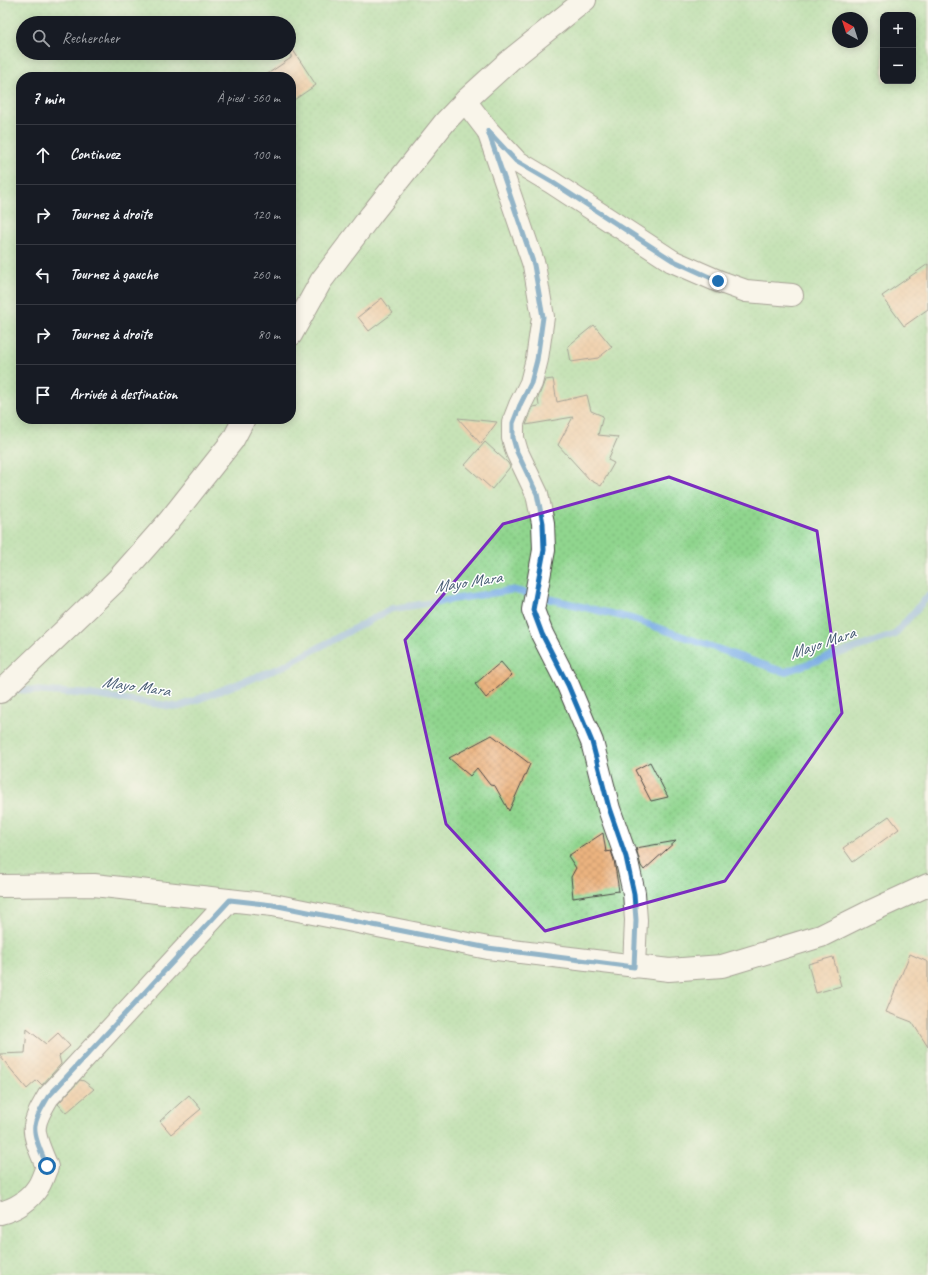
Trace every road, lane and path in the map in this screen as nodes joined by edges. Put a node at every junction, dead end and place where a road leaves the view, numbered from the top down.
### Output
1 (585, 0) edge
2 (465, 101) junction
3 (488, 131) junction
4 (792, 294) dead end
5 (296, 326) edge
6 (241, 424) edge
7 (0, 692) edge
8 (928, 885) edge
9 (0, 886) edge
10 (230, 900) junction
11 (634, 967) junction
12 (0, 1213) edge

1 - 2 street
2 - 3 street
2 - 5 street
3 - 4 street
3 - 11 street
6 - 7 street
8 - 11 street
9 - 10 street
10 - 11 street
10 - 12 street

